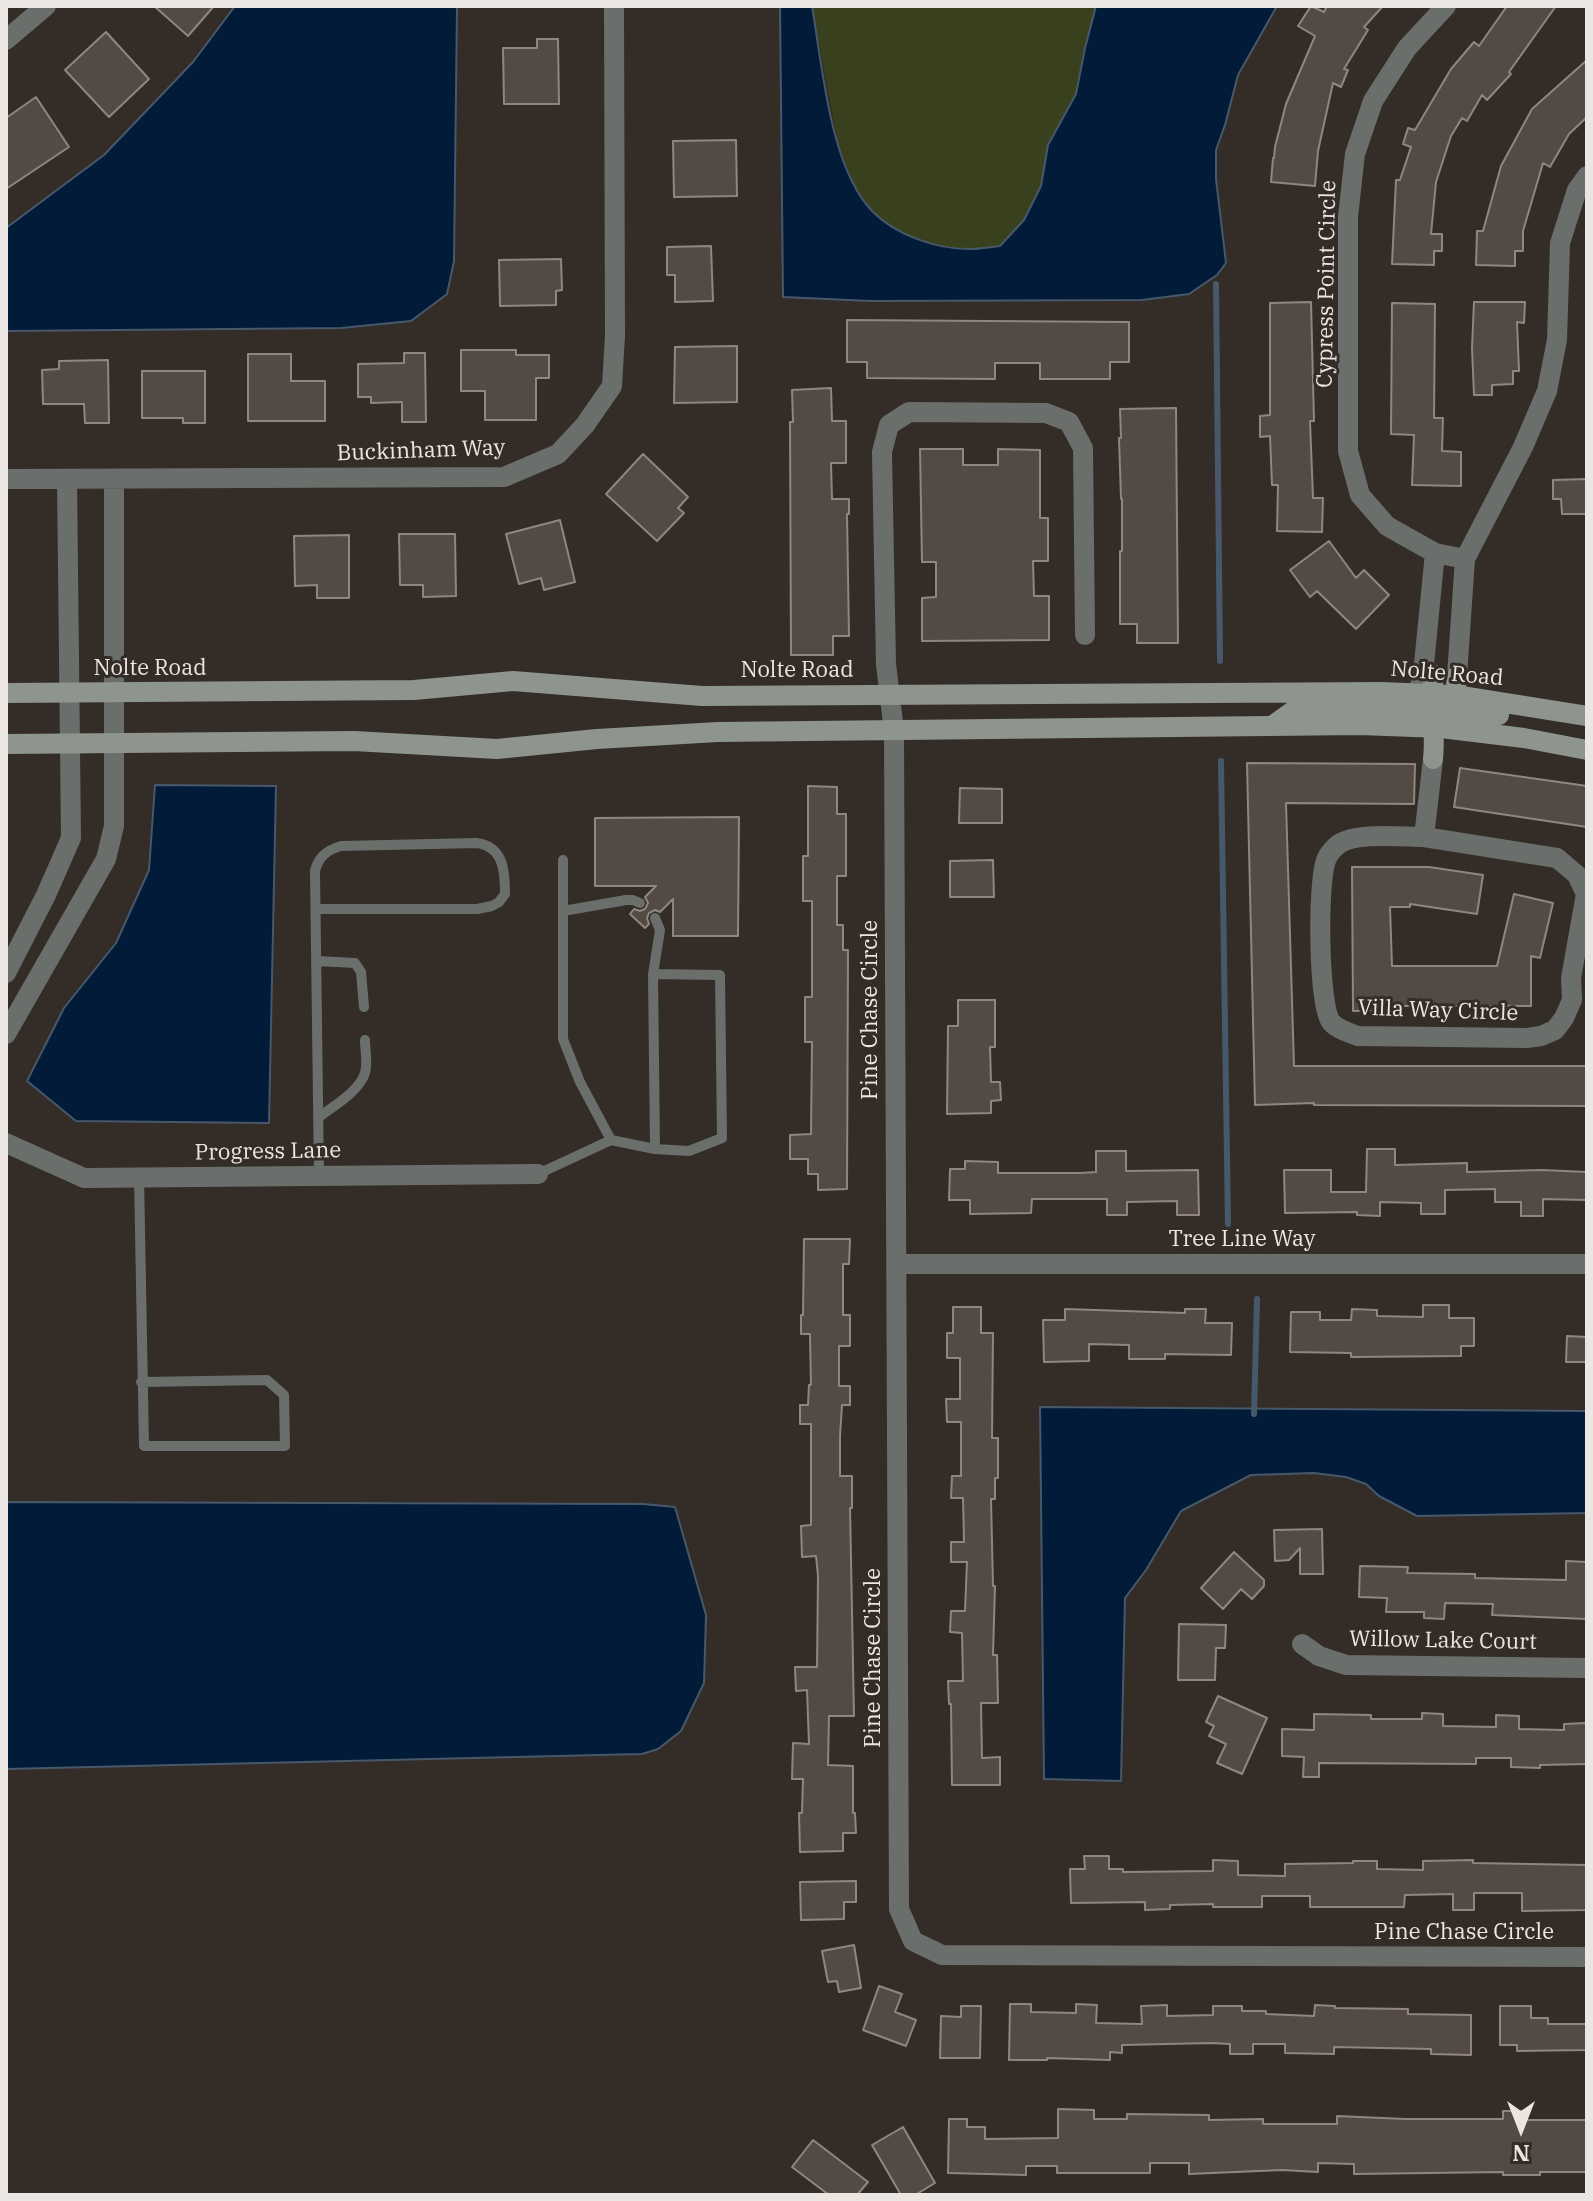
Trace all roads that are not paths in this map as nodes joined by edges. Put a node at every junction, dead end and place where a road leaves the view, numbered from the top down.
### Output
1 (46, 6) edge
2 (614, 6) edge
3 (1446, 6) edge
4 (6, 40) edge
5 (1587, 176) edge
6 (6, 479) edge
7 (67, 479) junction
8 (114, 479) junction
9 (1448, 556) junction
10 (1085, 635) dead end
11 (1456, 686) junction
12 (1429, 692) junction
13 (6, 693) edge
14 (70, 693) junction
15 (114, 693) junction
16 (889, 695) junction
17 (1587, 716) edge
18 (1587, 724) edge
19 (1272, 726) junction
20 (1434, 727) junction
21 (894, 731) junction
22 (1470, 731) junction
23 (6, 744) edge
24 (70, 744) junction
25 (112, 744) junction
26 (1587, 750) edge
27 (1438, 760) junction
28 (1431, 838) junction
29 (563, 860) dead end
30 (640, 903) dead end
31 (316, 909) junction
32 (563, 911) junction
33 (655, 918) dead end
34 (11, 950) edge
35 (316, 961) junction
36 (6, 973) edge
37 (653, 974) junction
38 (364, 1007) dead end
39 (6, 1034) edge
40 (365, 1040) dead end
41 (318, 1118) junction
42 (611, 1140) junction
43 (6, 1143) edge
44 (655, 1149) junction
45 (538, 1174) joint
46 (319, 1176) junction
47 (139, 1177) junction
48 (896, 1264) junction
49 (1587, 1264) edge
50 (141, 1382) junction
51 (1302, 1644) dead end
52 (1587, 1668) edge
53 (1587, 1957) edge

1 - 4 street
2 - 8 street, Buckinham Way
3 - 9 street, Cypress Point Circle
5 - 9 street
6 - 7 street, Buckinham Way
7 - 8 street, Buckinham Way
7 - 14 street
8 - 15 street
9 - 11 street
9 - 12 street
10 - 16 street, Pine Chase Circle
11 - 12 street
11 - 17 street, Nolte Road
12 - 16 street, Nolte Road
12 - 19 street
12 - 20 street
13 - 14 street, Nolte Road
14 - 15 street, Nolte Road
14 - 24 street
15 - 16 street, Nolte Road
15 - 25 street
16 - 21 street, Pine Chase Circle
18 - 20 street
19 - 20 street
19 - 21 street
20 - 22 street
20 - 27 street
21 - 25 street
21 - 48 street, Pine Chase Circle
22 - 26 street
22 - 27 street
23 - 24 street
24 - 25 street
24 - 34 street
25 - 39 street
27 - 28 street
28 - 28 street, Villa Way Circle
29 - 32 lane
30 - 32 lane
31 - 31 lane
31 - 35 lane
32 - 42 lane
33 - 37 lane
34 - 36 street
35 - 38 lane
35 - 41 lane
37 - 44 lane
37 - 44 lane
40 - 41 lane
41 - 46 lane
42 - 44 lane
42 - 45 lane
43 - 47 street, Progress Lane
45 - 46 street, Progress Lane
46 - 47 street, Progress Lane
47 - 50 lane
48 - 49 street, Tree Line Way
48 - 53 street, Pine Chase Circle
50 - 50 lane
51 - 52 street, Willow Lake Court

